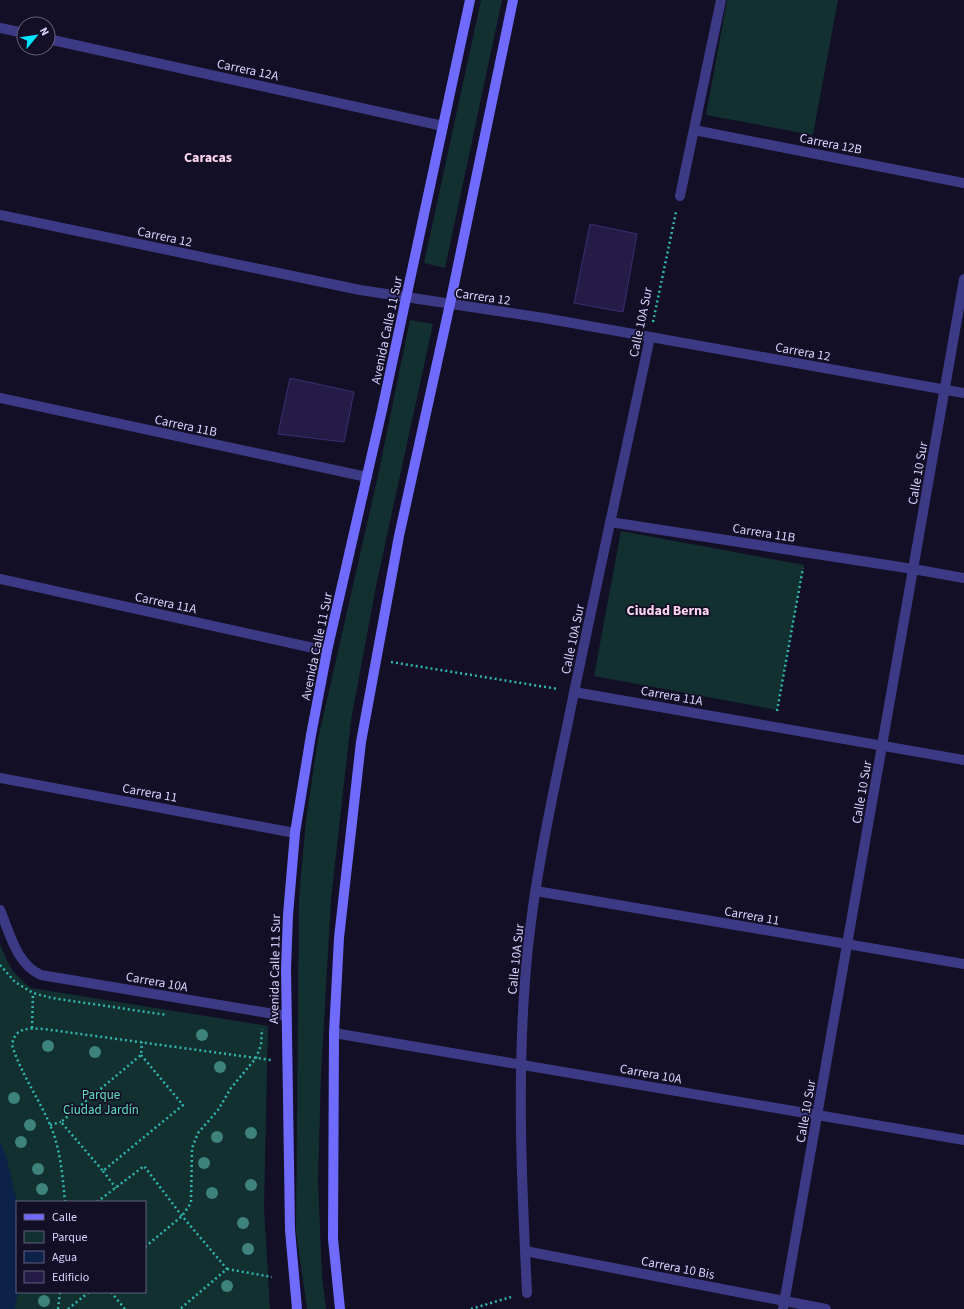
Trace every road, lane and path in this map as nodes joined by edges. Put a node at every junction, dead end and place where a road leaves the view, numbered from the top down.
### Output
1 (470, 0) edge
2 (513, 0) edge
3 (721, 0) edge
4 (0, 28) edge
5 (16, 31) edge
6 (56, 40) edge
7 (443, 126) junction
8 (694, 130) junction
9 (964, 183) edge
10 (680, 196) joint
11 (0, 214) edge
12 (964, 279) edge
13 (406, 297) junction
14 (450, 304) junction
15 (650, 337) junction
16 (945, 389) junction
17 (964, 393) edge
18 (0, 398) edge
19 (367, 477) junction
20 (610, 522) junction
21 (806, 552) junction
22 (913, 569) junction
23 (964, 578) edge
24 (0, 579) edge
25 (327, 651) junction
26 (375, 660) junction
27 (574, 692) junction
28 (774, 726) junction
29 (882, 745) junction
30 (964, 760) edge
31 (0, 778) edge
32 (294, 833) junction
33 (536, 891) junction
34 (0, 910) edge
35 (847, 944) junction
36 (964, 964) edge
37 (33, 993) dead end
38 (286, 1016) junction
39 (32, 1028) junction
40 (262, 1028) dead end
41 (334, 1033) junction
42 (142, 1042) junction
43 (141, 1055) junction
44 (256, 1058) junction
45 (287, 1063) junction
46 (521, 1064) junction
47 (817, 1115) junction
48 (61, 1122) junction
49 (50, 1125) junction
50 (964, 1140) edge
51 (103, 1172) junction
52 (116, 1188) junction
53 (65, 1201) edge
54 (98, 1201) edge
55 (182, 1216) junction
56 (146, 1246) edge
57 (525, 1251) junction
58 (227, 1269) junction
59 (272, 1276) dead end
60 (527, 1292) joint
61 (60, 1293) edge
62 (88, 1293) edge
63 (112, 1293) edge
64 (784, 1305) edge
65 (58, 1309) edge
66 (68, 1309) edge
67 (125, 1309) edge
68 (180, 1309) edge
69 (297, 1309) edge
70 (340, 1309) edge
71 (471, 1309) edge
72 (826, 1309) edge

1 - 7 main road, Avenida Calle 11 Sur
2 - 14 main road
3 - 8 street
4 - 5 street
6 - 7 street, Carrera 12A
7 - 13 main road, Avenida Calle 11 Sur
8 - 9 street, Carrera 12B
8 - 10 street
10 - 15 path, Calle 10A Sur
11 - 13 street, Carrera 12
12 - 16 street, Calle 10 Sur
13 - 14 street, Carrera 12
13 - 19 main road, Avenida Calle 11 Sur
14 - 15 street, Carrera 12
14 - 26 main road
15 - 16 street, Carrera 12
15 - 20 street, Calle 10A Sur
16 - 17 street, Carrera 12
16 - 22 street, Calle 10 Sur
18 - 19 street, Carrera 11B
19 - 25 main road, Avenida Calle 11 Sur
20 - 21 street, Carrera 11B
20 - 27 street, Calle 10A Sur
21 - 22 street, Carrera 11B
21 - 28 path
22 - 23 street, Carrera 11B
22 - 29 street, Calle 10 Sur
24 - 25 street, Carrera 11A
25 - 32 main road, Avenida Calle 11 Sur
26 - 27 path
26 - 41 main road
27 - 28 street, Carrera 11A
27 - 33 street, Calle 10A Sur
28 - 29 street, Carrera 11A
29 - 30 street, Carrera 11A
29 - 35 street, Calle 10 Sur
31 - 32 street, Carrera 11
32 - 38 main road, Avenida Calle 11 Sur
33 - 35 street, Carrera 11
33 - 46 street, Calle 10A Sur
34 - 38 street, Carrera 10A
35 - 36 street, Carrera 11
35 - 47 street, Calle 10 Sur
37 - 39 path
38 - 45 main road, Avenida Calle 11 Sur
39 - 42 path
39 - 49 path
40 - 44 path
41 - 46 street, Carrera 10A
41 - 70 main road
42 - 43 path
42 - 44 path
43 - 48 path
43 - 51 path
44 - 45 path
44 - 55 path
45 - 69 main road, Avenida Calle 11 Sur
46 - 47 street, Carrera 10A
46 - 57 street, Calle 10A Sur
47 - 50 street, Carrera 10A
47 - 64 street, Calle 10 Sur
48 - 49 path
48 - 51 path
49 - 53 path
51 - 52 path
52 - 54 path
52 - 55 path
55 - 56 path
55 - 58 path
57 - 60 street, Calle 10A Sur
57 - 64 street, Carrera 10 Bis
58 - 59 path
58 - 68 path
60 - 71 path
61 - 65 path
62 - 66 path
63 - 67 path
64 - 72 street, Carrera 10 Bis

